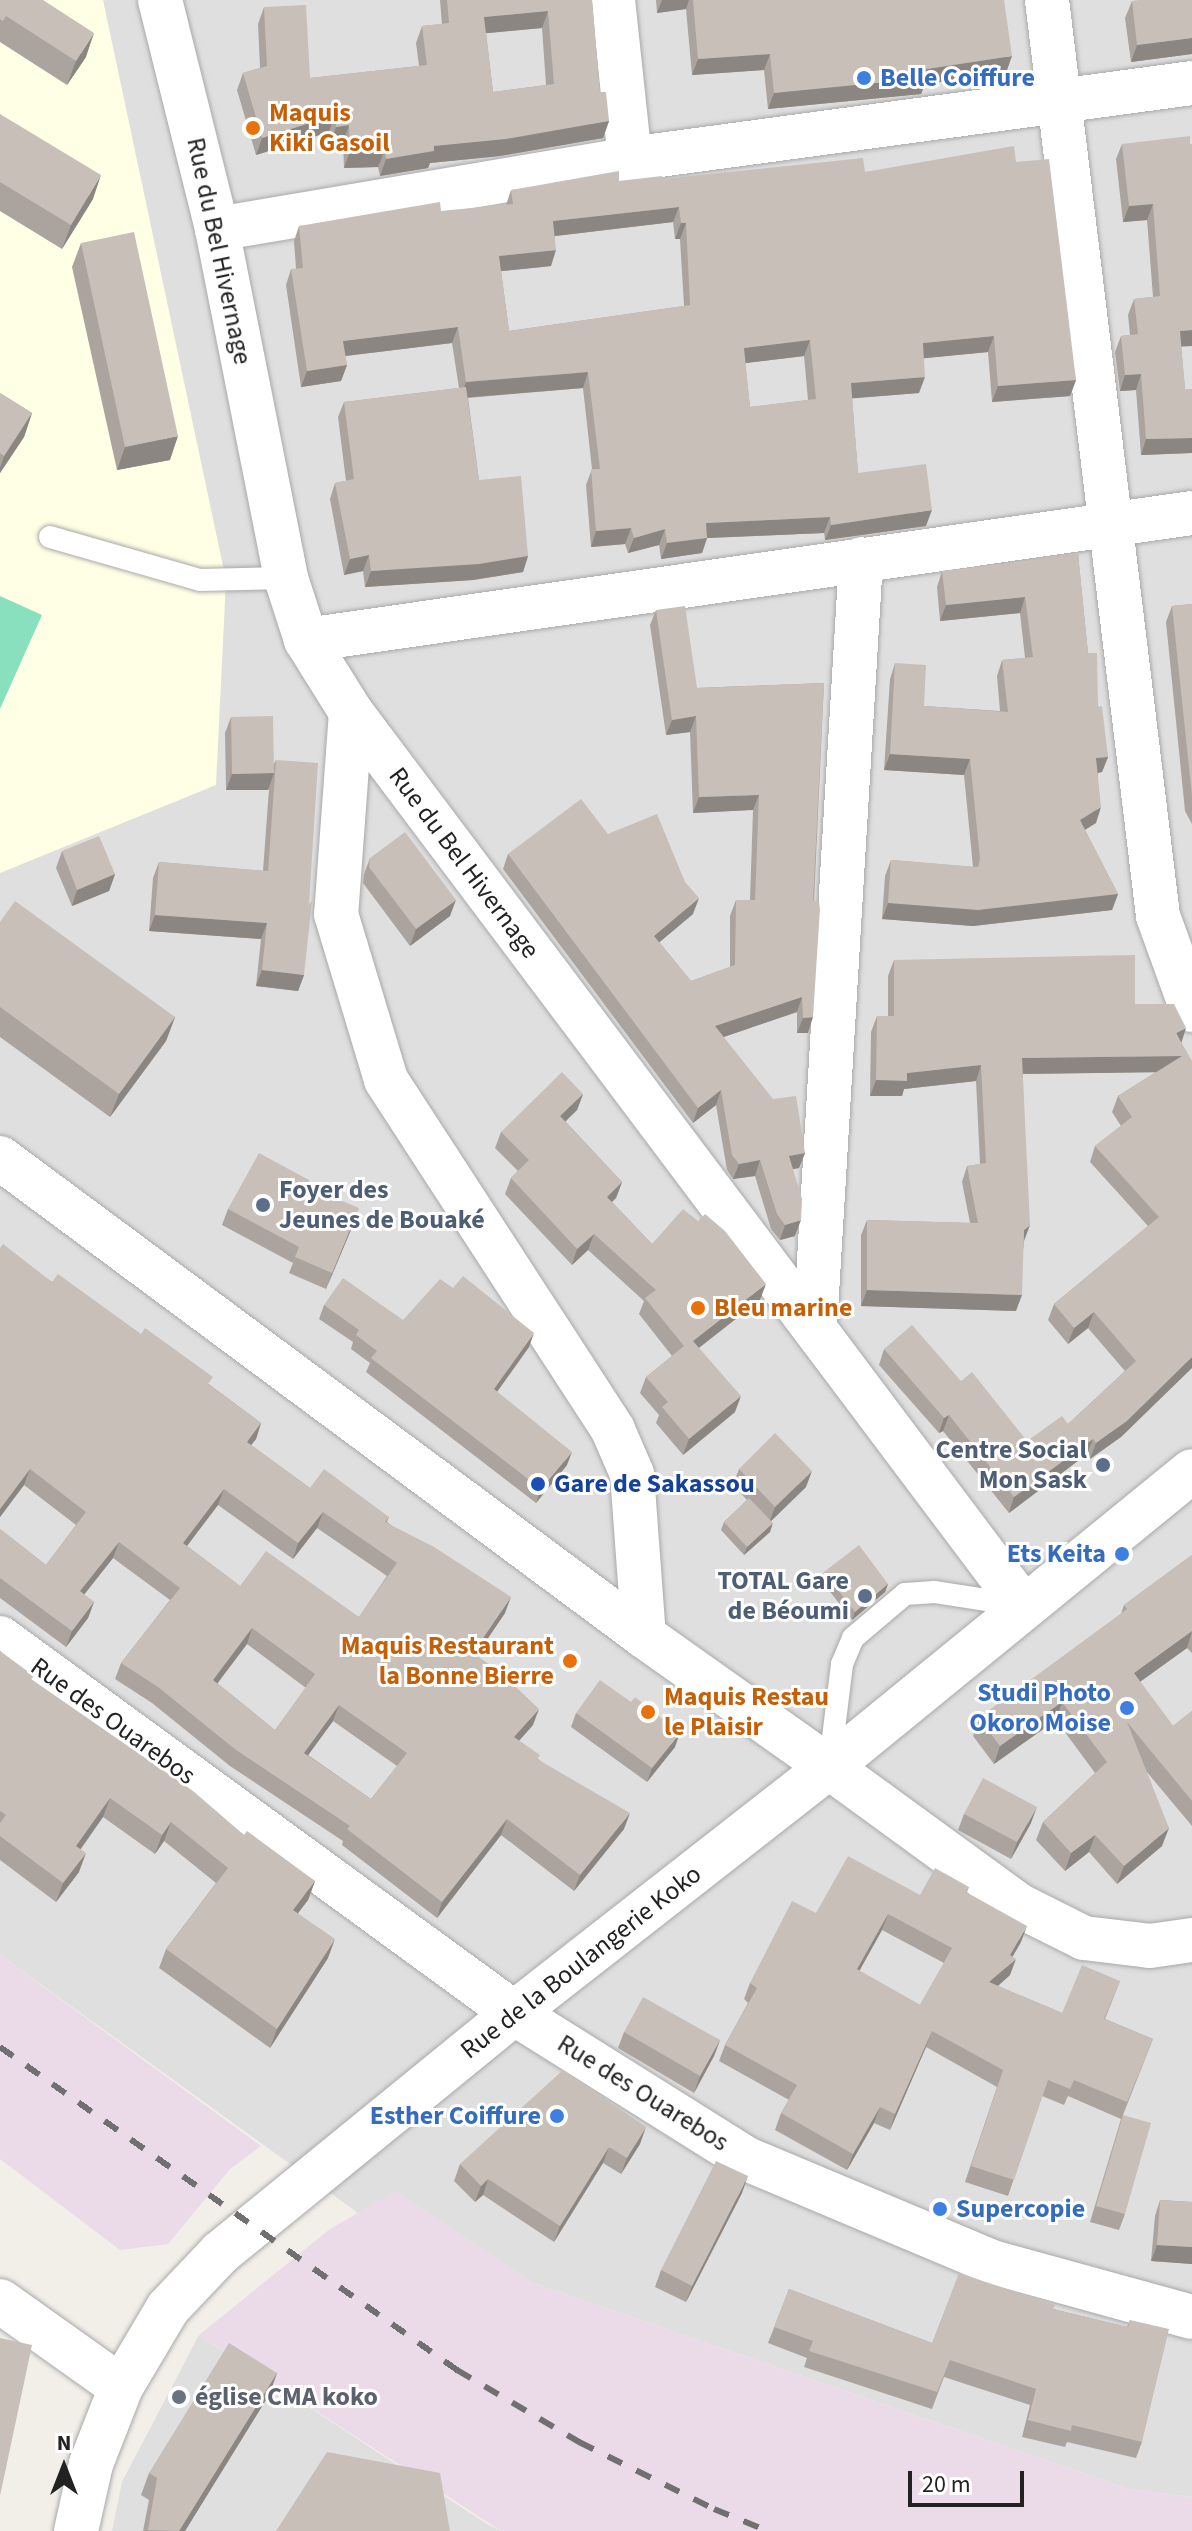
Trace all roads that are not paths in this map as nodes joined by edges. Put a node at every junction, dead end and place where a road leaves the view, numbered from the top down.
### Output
1 (160, 0) edge
2 (613, 0) edge
3 (1047, 0) edge
4 (1192, 83) edge
5 (1060, 102) junction
6 (630, 159) junction
7 (217, 229) junction
8 (1192, 513) edge
9 (1111, 524) junction
10 (50, 537) dead end
11 (861, 559) junction
12 (286, 578) junction
13 (306, 640) junction
14 (351, 712) junction
15 (1175, 907) edge
16 (1192, 1010) edge
17 (0, 1158) edge
18 (815, 1327) junction
19 (1192, 1471) edge
20 (1023, 1606) junction
21 (644, 1636) junction
22 (0, 1638) edge
23 (829, 1767) junction
24 (1192, 1940) edge
25 (514, 2013) junction
26 (0, 2301) edge
27 (1192, 2317) edge
28 (121, 2387) junction
29 (76, 2531) edge

1 - 7 street, Rue du Bel Hivernage
2 - 6 street
3 - 5 street
4 - 5 street
5 - 6 street
5 - 9 street
6 - 7 street
7 - 12 street, Rue du Bel Hivernage
8 - 9 street
9 - 11 street
9 - 15 street
10 - 12 lane
11 - 13 street
11 - 18 street
12 - 13 street, Rue du Bel Hivernage
13 - 14 street, Rue du Bel Hivernage
14 - 18 street, Rue du Bel Hivernage
14 - 21 street
15 - 16 street
17 - 21 street
18 - 20 street, Rue du Bel Hivernage
19 - 20 street, Rue de la Boulangerie Koko
20 - 23 street, Rue de la Boulangerie Koko
20 - 23 lane
21 - 23 street
22 - 25 street, Rue des Ouarebos
23 - 24 street
23 - 25 street, Rue de la Boulangerie Koko
25 - 27 street, Rue des Ouarebos
25 - 28 street, Rue de la Boulangerie Koko
26 - 28 street
28 - 29 street, Rue de la Boulangerie Koko

